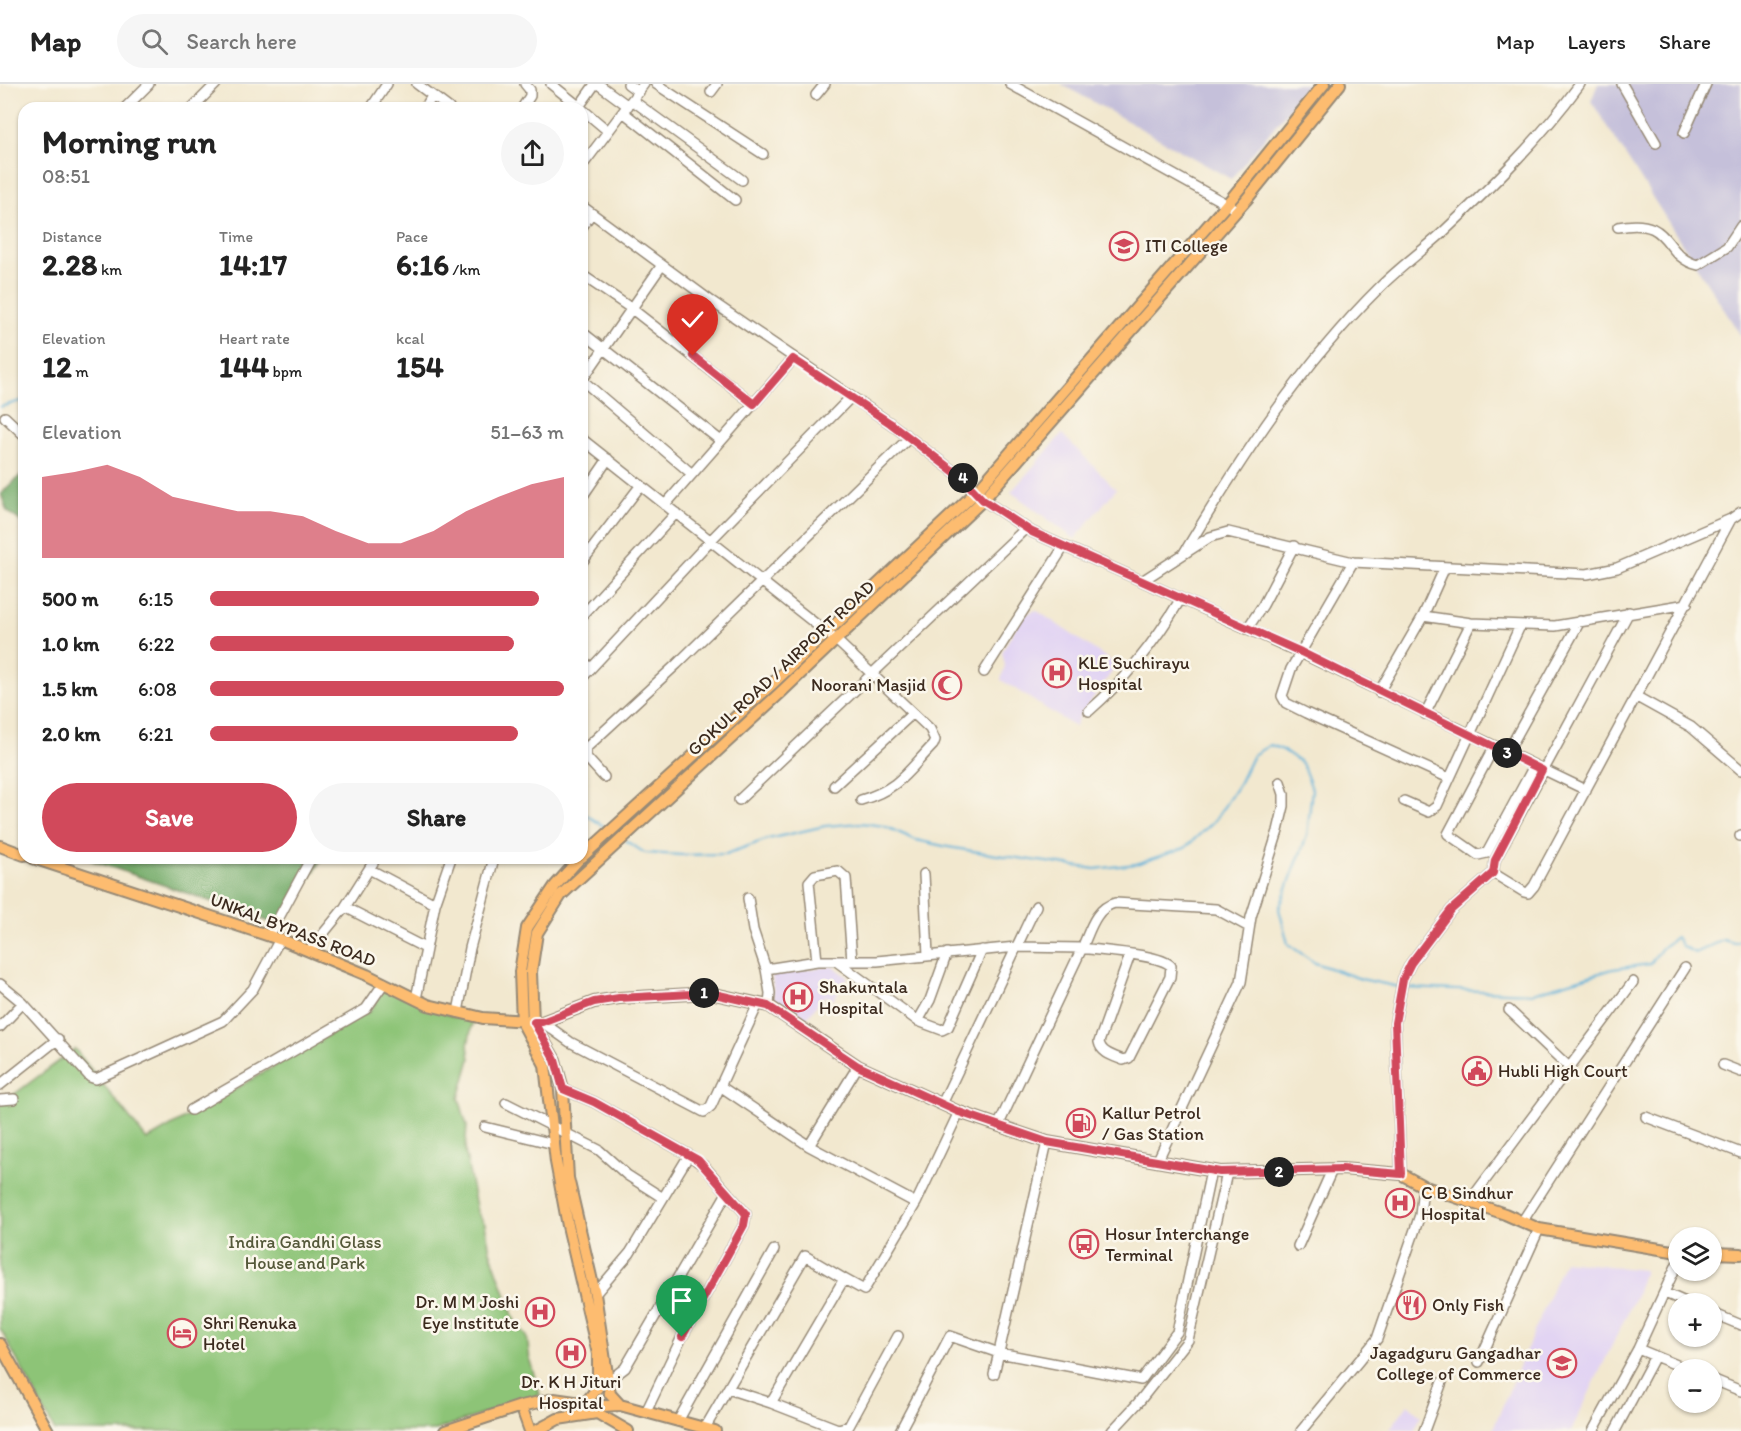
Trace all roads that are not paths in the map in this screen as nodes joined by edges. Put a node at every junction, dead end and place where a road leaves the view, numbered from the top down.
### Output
1 (149, 84) edge
2 (216, 84) edge
3 (387, 84) edge
4 (417, 84) edge
5 (551, 84) edge
6 (596, 84) edge
7 (628, 84) edge
8 (656, 84) edge
9 (825, 84) edge
10 (1010, 84) edge
11 (1324, 84) edge
12 (1340, 84) edge
13 (1580, 84) edge
14 (1622, 84) edge
15 (1706, 84) edge
16 (530, 86) edge
17 (816, 95) dead end
18 (432, 96) junction
19 (633, 99) edge
20 (131, 102) edge
21 (198, 102) edge
22 (375, 102) edge
23 (428, 102) edge
24 (440, 102) edge
25 (524, 102) edge
26 (573, 102) edge
27 (584, 102) edge
28 (588, 115) edge
29 (608, 132) junction
30 (1684, 133) dead end
31 (1656, 143) dead end
32 (763, 154) dead end
33 (588, 158) edge
34 (742, 180) dead end
35 (735, 200) dead end
36 (1227, 204) junction
37 (1237, 210) junction
38 (588, 211) edge
39 (591, 214) junction
40 (588, 218) edge
41 (1741, 226) edge
42 (1618, 227) dead end
43 (662, 266) junction
44 (588, 279) edge
45 (632, 309) junction
46 (588, 336) edge
47 (604, 348) junction
48 (793, 359) junction
49 (588, 371) edge
50 (588, 385) edge
51 (850, 398) junction
52 (754, 404) junction
53 (5, 417) dead end
54 (18, 429) edge
55 (909, 438) junction
56 (721, 441) junction
57 (588, 444) edge
58 (608, 459) junction
59 (692, 474) junction
60 (641, 485) junction
61 (588, 486) edge
62 (980, 496) junction
63 (665, 505) junction
64 (1741, 512) edge
65 (675, 513) junction
66 (1731, 519) junction
67 (1026, 528) junction
68 (710, 541) junction
69 (1294, 546) junction
70 (1062, 548) junction
71 (588, 554) edge
72 (1183, 555) junction
73 (1353, 562) junction
74 (1445, 567) junction
75 (1142, 581) junction
76 (762, 582) junction
77 (1180, 600) junction
78 (1687, 604) junction
79 (588, 609) edge
80 (1629, 612) junction
81 (1423, 616) junction
82 (1580, 621) junction
83 (1471, 623) junction
84 (1520, 626) junction
85 (1247, 629) junction
86 (826, 633) junction
87 (836, 640) junction
88 (1301, 652) junction
89 (588, 665) edge
90 (591, 668) junction
91 (588, 671) edge
92 (984, 672) dead end
93 (874, 675) junction
94 (1379, 692) junction
95 (1637, 697) junction
96 (1089, 711) dead end
97 (913, 713) junction
98 (1425, 714) junction
99 (1470, 736) junction
100 (588, 746) edge
101 (1494, 747) junction
102 (1507, 753) junction
103 (588, 759) edge
104 (1538, 768) junction
105 (1741, 770) edge
106 (604, 777) dead end
107 (1449, 778) junction
108 (1280, 782) dead end
109 (834, 786) dead end
110 (1586, 790) junction
111 (739, 800) dead end
112 (861, 800) dead end
113 (1404, 801) dead end
114 (0, 846) edge
115 (588, 852) edge
116 (18, 853) edge
117 (51, 864) edge
118 (308, 864) edge
119 (372, 864) edge
120 (449, 864) edge
121 (492, 864) edge
122 (577, 864) edge
123 (369, 869) junction
124 (1493, 873) junction
125 (924, 874) dead end
126 (557, 892) junction
127 (748, 898) dead end
128 (435, 904) junction
129 (1036, 906) dead end
130 (345, 907) junction
131 (1249, 927) junction
132 (275, 938) junction
133 (1016, 947) junction
134 (425, 948) junction
135 (1082, 948) junction
136 (982, 950) junction
137 (309, 951) junction
138 (947, 953) junction
139 (928, 955) junction
140 (1130, 956) junction
141 (817, 961) junction
142 (836, 961) junction
143 (852, 961) junction
144 (766, 969) junction
145 (1685, 969) dead end
146 (1633, 982) dead end
147 (384, 983) junction
148 (0, 985) edge
149 (416, 999) junction
150 (23, 1003) junction
151 (763, 1005) junction
152 (1509, 1010) dead end
153 (458, 1012) junction
154 (918, 1021) junction
155 (522, 1022) junction
156 (538, 1022) junction
157 (0, 1027) edge
158 (58, 1039) junction
159 (1724, 1065) dead end
160 (858, 1066) junction
161 (1570, 1068) junction
162 (1741, 1072) edge
163 (0, 1085) edge
164 (720, 1086) junction
165 (563, 1089) junction
166 (14, 1099) dead end
167 (0, 1100) edge
168 (506, 1103) dead end
169 (942, 1104) junction
170 (191, 1110) dead end
171 (959, 1112) junction
172 (1646, 1117) dead end
173 (998, 1126) junction
174 (485, 1127) dead end
175 (553, 1128) junction
176 (564, 1133) junction
177 (1047, 1142) junction
178 (554, 1144) junction
179 (809, 1146) junction
180 (1741, 1153) edge
181 (689, 1155) junction
182 (1157, 1162) junction
183 (1332, 1170) junction
184 (1211, 1171) junction
185 (1227, 1173) junction
186 (1401, 1174) junction
187 (1423, 1186) junction
188 (727, 1193) junction
189 (663, 1198) junction
190 (1470, 1202) junction
191 (916, 1203) junction
192 (1522, 1222) junction
193 (1539, 1229) junction
194 (1298, 1246) dead end
195 (774, 1250) dead end
196 (1668, 1250) edge
197 (1722, 1253) edge
198 (1741, 1254) edge
199 (844, 1279) junction
200 (1670, 1281) edge
201 (1665, 1293) junction
202 (595, 1294) junction
203 (1668, 1294) edge
204 (1722, 1316) edge
205 (1741, 1325) edge
206 (898, 1336) dead end
207 (0, 1344) edge
208 (1638, 1349) junction
209 (999, 1353) junction
210 (1656, 1356) junction
211 (1668, 1361) edge
212 (1479, 1362) dead end
213 (994, 1374) dead end
214 (605, 1375) junction
215 (1442, 1382) dead end
216 (1722, 1383) edge
217 (728, 1389) junction
218 (1741, 1391) edge
219 (771, 1403) junction
220 (585, 1404) junction
221 (620, 1405) junction
222 (521, 1406) junction
223 (600, 1410) junction
224 (646, 1412) junction
225 (678, 1420) junction
226 (452, 1430) edge
227 (710, 1430) edge
228 (48, 1431) edge
229 (530, 1431) edge
230 (536, 1431) edge
231 (628, 1431) edge
232 (900, 1431) edge
233 (1112, 1431) edge
234 (1301, 1431) edge
235 (1424, 1431) edge
236 (1593, 1431) edge
237 (1615, 1431) edge

1 - 20 street
2 - 21 street
3 - 22 street
4 - 18 street
5 - 26 street
6 - 19 street
6 - 27 street
7 - 19 street
8 - 32 street
9 - 17 street
10 - 36 street
11 - 36 main road, GOKUL ROAD / AIRPORT ROAD
12 - 37 main road, GOKUL ROAD / AIRPORT ROAD
13 - 72 street
14 - 31 street
15 - 30 street
16 - 25 street
18 - 23 street
18 - 24 street
19 - 29 street
19 - 34 street
19 - 35 street
28 - 29 street
29 - 33 street
36 - 37 street
36 - 62 main road, GOKUL ROAD / AIRPORT ROAD
37 - 62 main road, GOKUL ROAD / AIRPORT ROAD
38 - 39 street
39 - 40 street
39 - 43 street
41 - 42 street
43 - 45 street
43 - 48 street
44 - 45 street
45 - 47 street
45 - 52 street
46 - 47 street
47 - 49 street
47 - 56 street
48 - 51 street
48 - 52 street
50 - 59 street
51 - 55 street
51 - 68 street
52 - 56 street
53 - 54 street
55 - 62 street
55 - 76 street
56 - 59 street
57 - 58 street
58 - 60 street
58 - 61 street
59 - 63 street
60 - 63 street
60 - 71 street
62 - 67 street
62 - 86 main road, GOKUL ROAD / AIRPORT ROAD
62 - 87 main road, GOKUL ROAD / AIRPORT ROAD
63 - 65 street
64 - 66 street
65 - 68 street
65 - 79 street
66 - 74 street
66 - 78 street
67 - 70 street
67 - 93 street
68 - 76 street
68 - 90 street
69 - 72 street
69 - 73 street
69 - 85 street
70 - 75 street
70 - 92 street
72 - 75 street
73 - 74 street
73 - 88 street
74 - 81 street
75 - 77 street
76 - 86 street
76 - 100 street
77 - 85 street
77 - 96 street
78 - 80 street
78 - 95 street
80 - 82 street
80 - 104 street
81 - 83 street
81 - 94 street
82 - 84 street
82 - 102 street
83 - 84 street
83 - 98 street
84 - 99 street
85 - 88 street
86 - 87 street
86 - 115 main road, GOKUL ROAD / AIRPORT ROAD
87 - 93 street
87 - 126 main road, GOKUL ROAD / AIRPORT ROAD
88 - 94 street
88 - 107 street
89 - 90 street
90 - 91 street
93 - 97 street
93 - 111 street
94 - 98 street
95 - 105 street
95 - 110 street
97 - 109 street
97 - 112 street
98 - 99 street
99 - 101 street
99 - 107 street
101 - 102 street
101 - 104 street
102 - 104 street
103 - 106 street
104 - 110 street
104 - 124 street
107 - 113 street
108 - 131 street
110 - 124 street
114 - 116 main road
117 - 132 main road, UNKAL BYPASS ROAD
118 - 132 street
119 - 123 street
120 - 128 street
121 - 153 street
122 - 126 main road, GOKUL ROAD / AIRPORT ROAD
123 - 128 street
123 - 130 street
124 - 186 street
125 - 139 street
126 - 155 main road, GOKUL ROAD / AIRPORT ROAD
126 - 156 main road, GOKUL ROAD / AIRPORT ROAD
127 - 144 street
128 - 134 street
129 - 133 street
130 - 134 street
130 - 137 street
131 - 135 street
131 - 182 street
132 - 137 main road, UNKAL BYPASS ROAD
132 - 158 street
133 - 135 street
133 - 136 street
133 - 169 street
134 - 149 street
135 - 140 street
135 - 173 street
136 - 138 street
136 - 154 street
137 - 147 main road, UNKAL BYPASS ROAD
138 - 139 street
138 - 154 street
139 - 143 street
140 - 140 street
141 - 142 street
141 - 143 street
141 - 144 street
142 - 143 street
142 - 154 street
144 - 151 street
145 - 192 street
146 - 161 street
147 - 149 main road, UNKAL BYPASS ROAD
147 - 170 street
148 - 150 street
149 - 153 main road, UNKAL BYPASS ROAD
150 - 157 street
150 - 158 street
151 - 156 main road
151 - 160 main road
151 - 164 street
152 - 161 street
153 - 155 main road, UNKAL BYPASS ROAD
155 - 156 main road, UNKAL BYPASS ROAD
155 - 175 main road, GOKUL ROAD / AIRPORT ROAD
156 - 164 street
156 - 165 main road, GOKUL ROAD / AIRPORT ROAD
158 - 163 street
159 - 162 street
160 - 169 main road
160 - 179 street
161 - 190 street
164 - 179 street
165 - 176 main road, GOKUL ROAD / AIRPORT ROAD
165 - 181 street
166 - 167 street
168 - 175 street
169 - 171 main road
171 - 173 main road
171 - 191 street
172 - 180 street
173 - 177 main road
174 - 178 street
175 - 176 street
175 - 178 main road, GOKUL ROAD / AIRPORT ROAD
176 - 189 street
176 - 202 main road, GOKUL ROAD / AIRPORT ROAD
177 - 182 main road
177 - 209 street
178 - 214 main road, GOKUL ROAD / AIRPORT ROAD
179 - 191 street
181 - 188 street
181 - 189 street
182 - 184 main road
183 - 185 main road
183 - 186 main road
183 - 194 street
184 - 185 main road
184 - 209 street
185 - 233 street
186 - 187 main road
187 - 190 main road
187 - 234 street
188 - 214 street
188 - 224 street
189 - 202 street
190 - 192 main road
191 - 199 street
192 - 193 main road
193 - 196 main road
193 - 212 street
195 - 225 street
197 - 198 main road
199 - 217 street
199 - 219 street
200 - 201 street
201 - 203 street
201 - 208 street
202 - 214 main road, GOKUL ROAD / AIRPORT ROAD
204 - 205 street
206 - 219 street
207 - 228 main road
208 - 210 street
208 - 236 street
209 - 213 street
209 - 232 street
210 - 211 street
210 - 237 street
214 - 220 main road
214 - 221 main road, GOKUL ROAD / AIRPORT ROAD
214 - 223 main road, GOKUL ROAD / AIRPORT ROAD
215 - 235 street
216 - 218 street
217 - 219 street
217 - 227 street
220 - 222 main road
220 - 223 main road
221 - 223 main road
221 - 224 main road
222 - 226 main road
222 - 229 main road
223 - 230 main road
223 - 231 main road
224 - 225 main road
225 - 227 main road

